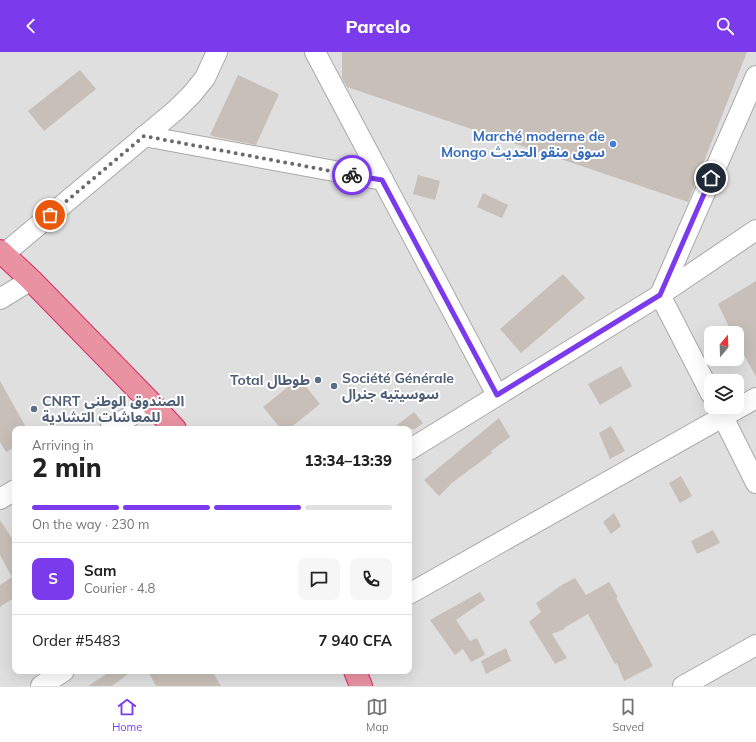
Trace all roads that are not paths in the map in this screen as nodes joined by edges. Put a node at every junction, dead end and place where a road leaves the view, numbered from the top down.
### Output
1 (217, 52) edge
2 (317, 54) edge
3 (756, 76) edge
4 (144, 136) junction
5 (382, 180) junction
6 (756, 230) edge
7 (2, 252) edge
8 (31, 280) junction
9 (660, 295) junction
10 (0, 298) edge
11 (704, 380) edge
12 (497, 395) junction
13 (756, 398) edge
14 (151, 403) junction
15 (744, 403) edge
16 (717, 414) edge
17 (721, 414) edge
18 (115, 426) edge
19 (172, 426) edge
20 (412, 448) edge
21 (756, 483) edge
22 (12, 492) edge
23 (0, 499) edge
24 (412, 592) edge
25 (756, 645) edge
26 (59, 674) edge
27 (355, 674) edge
28 (41, 686) edge
29 (361, 686) edge
30 (683, 686) edge

1 - 4 street
2 - 5 street
3 - 9 street
4 - 5 street
4 - 7 street
5 - 12 street
6 - 9 street
7 - 8 highway
8 - 10 street
8 - 14 highway
9 - 11 street
9 - 12 street
12 - 20 street
13 - 15 street
14 - 18 street
14 - 19 highway
16 - 24 street
17 - 21 street
22 - 23 street
25 - 30 street
26 - 28 street
27 - 29 highway

